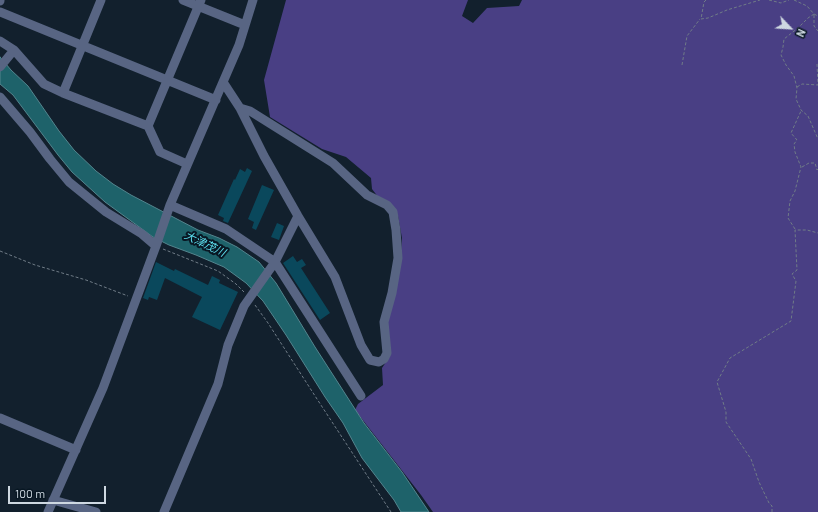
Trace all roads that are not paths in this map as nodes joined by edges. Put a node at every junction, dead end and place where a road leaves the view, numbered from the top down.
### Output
1 (101, 0) edge
2 (183, 0) edge
3 (253, 0) edge
4 (199, 3) edge
5 (0, 12) edge
6 (245, 25) junction
7 (0, 41) edge
8 (82, 46) junction
9 (14, 50) junction
10 (0, 67) edge
11 (167, 80) junction
12 (224, 82) junction
13 (63, 93) junction
14 (0, 97) edge
15 (216, 100) junction
16 (240, 108) junction
17 (148, 126) junction
18 (187, 164) junction
19 (170, 205) junction
20 (298, 216) junction
21 (156, 246) junction
22 (275, 262) junction
23 (361, 396) dead end
24 (0, 418) edge
25 (76, 450) junction
26 (53, 500) junction
27 (48, 512) edge
28 (96, 512) edge
29 (164, 512) edge

1 - 8 street
2 - 4 street
3 - 6 street
4 - 6 street
4 - 11 street
5 - 8 street
6 - 12 street
7 - 9 street
8 - 11 street
8 - 13 street
9 - 10 street
9 - 13 street
11 - 15 street
11 - 17 street
12 - 15 street
12 - 16 street
13 - 17 street
14 - 21 street
15 - 18 street
16 - 20 street
16 - 20 street
17 - 18 street
18 - 19 street
19 - 21 street
19 - 22 street
20 - 22 street
21 - 25 street
22 - 23 street
22 - 29 street
24 - 25 street
25 - 26 street
26 - 27 street
26 - 28 street

